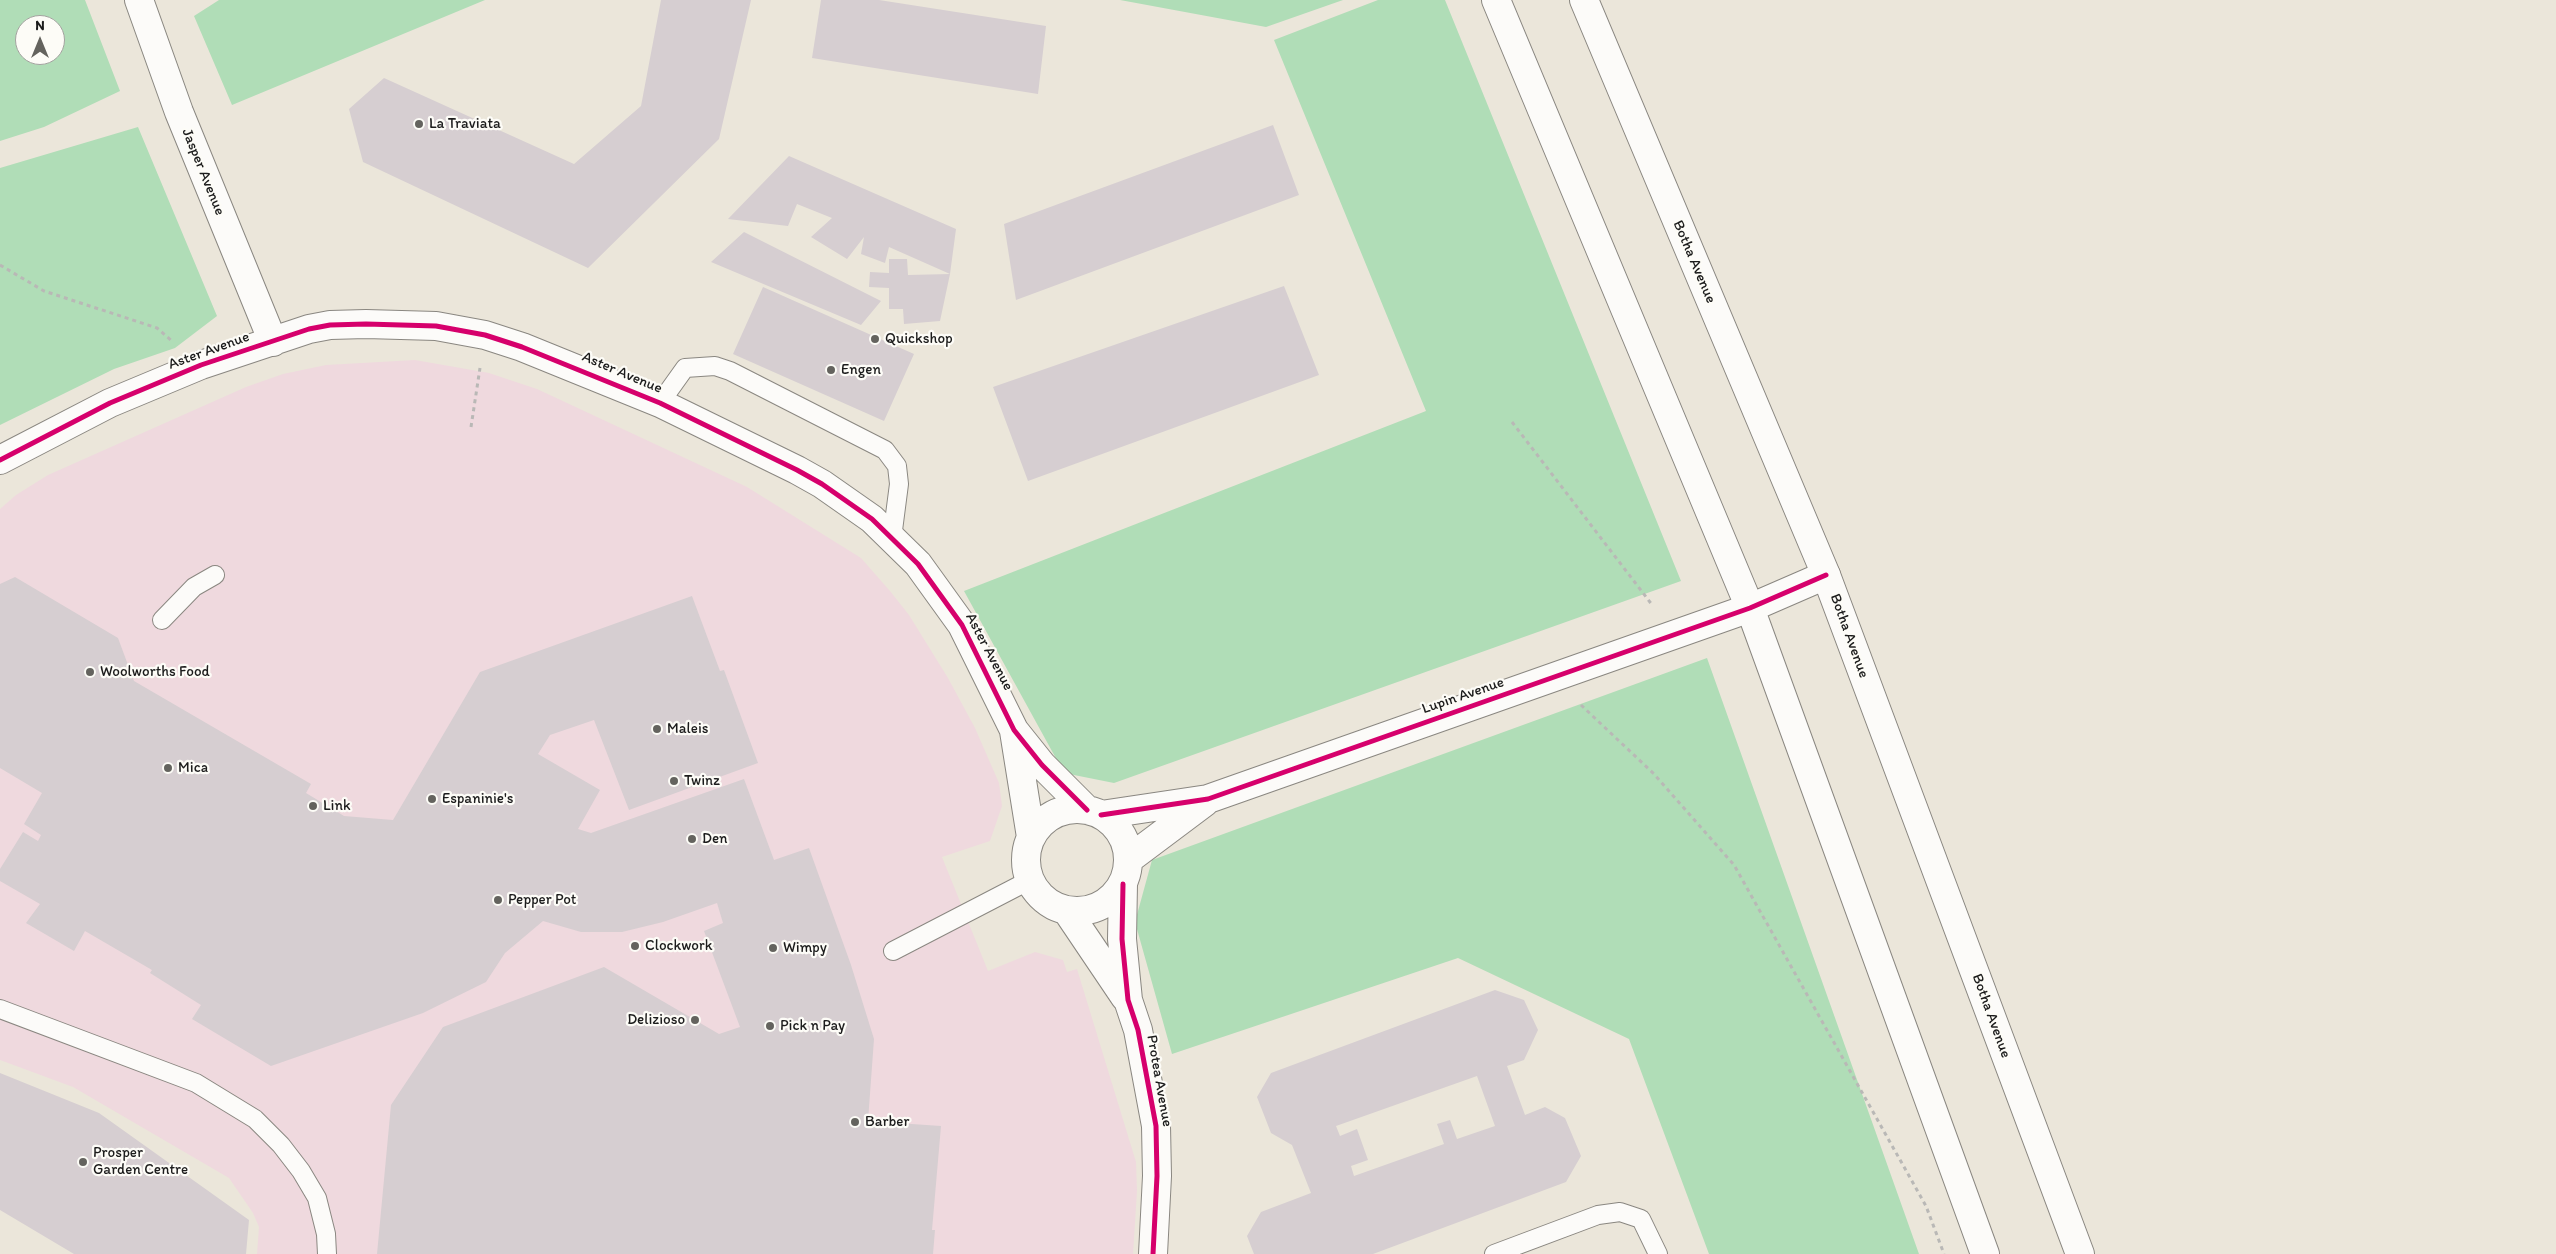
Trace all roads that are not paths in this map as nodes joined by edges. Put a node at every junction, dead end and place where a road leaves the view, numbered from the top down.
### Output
1 (139, 0) edge
2 (1496, 0) edge
3 (1584, 0) edge
4 (272, 342) junction
5 (660, 403) junction
6 (0, 460) edge
7 (892, 538) junction
8 (215, 575) dead end
9 (1826, 575) junction
10 (1750, 608) junction
11 (162, 620) dead end
12 (1014, 730) junction
13 (1208, 799) junction
14 (1094, 813) junction
15 (1031, 837) junction
16 (1126, 871) junction
17 (1030, 880) junction
18 (1067, 911) junction
19 (893, 950) dead end
20 (1128, 1000) junction
21 (0, 1009) edge
22 (327, 1254) edge
23 (1152, 1254) edge
24 (1494, 1254) edge
25 (1658, 1254) edge
26 (1985, 1254) edge
27 (2080, 1254) edge

1 - 4 street, Jasper Avenue
2 - 10 street
3 - 9 street, Botha Avenue
4 - 5 street, Aster Avenue
4 - 6 street, Aster Avenue
5 - 7 street, Aster Avenue
5 - 7 lane
7 - 12 street, Aster Avenue
8 - 11 lane
9 - 10 street, Lupin Avenue
9 - 27 street, Botha Avenue
10 - 13 street, Lupin Avenue
10 - 26 street
12 - 14 street, Aster Avenue
12 - 15 street, Aster Avenue
13 - 14 street, Lupin Avenue
13 - 16 street, Lupin Avenue
14 - 15 street
14 - 16 street
15 - 17 street
16 - 18 street
16 - 20 street, Protea Avenue
17 - 18 street
17 - 19 lane
18 - 20 street, Protea Avenue
20 - 23 street, Protea Avenue
21 - 22 lane
24 - 25 lane

